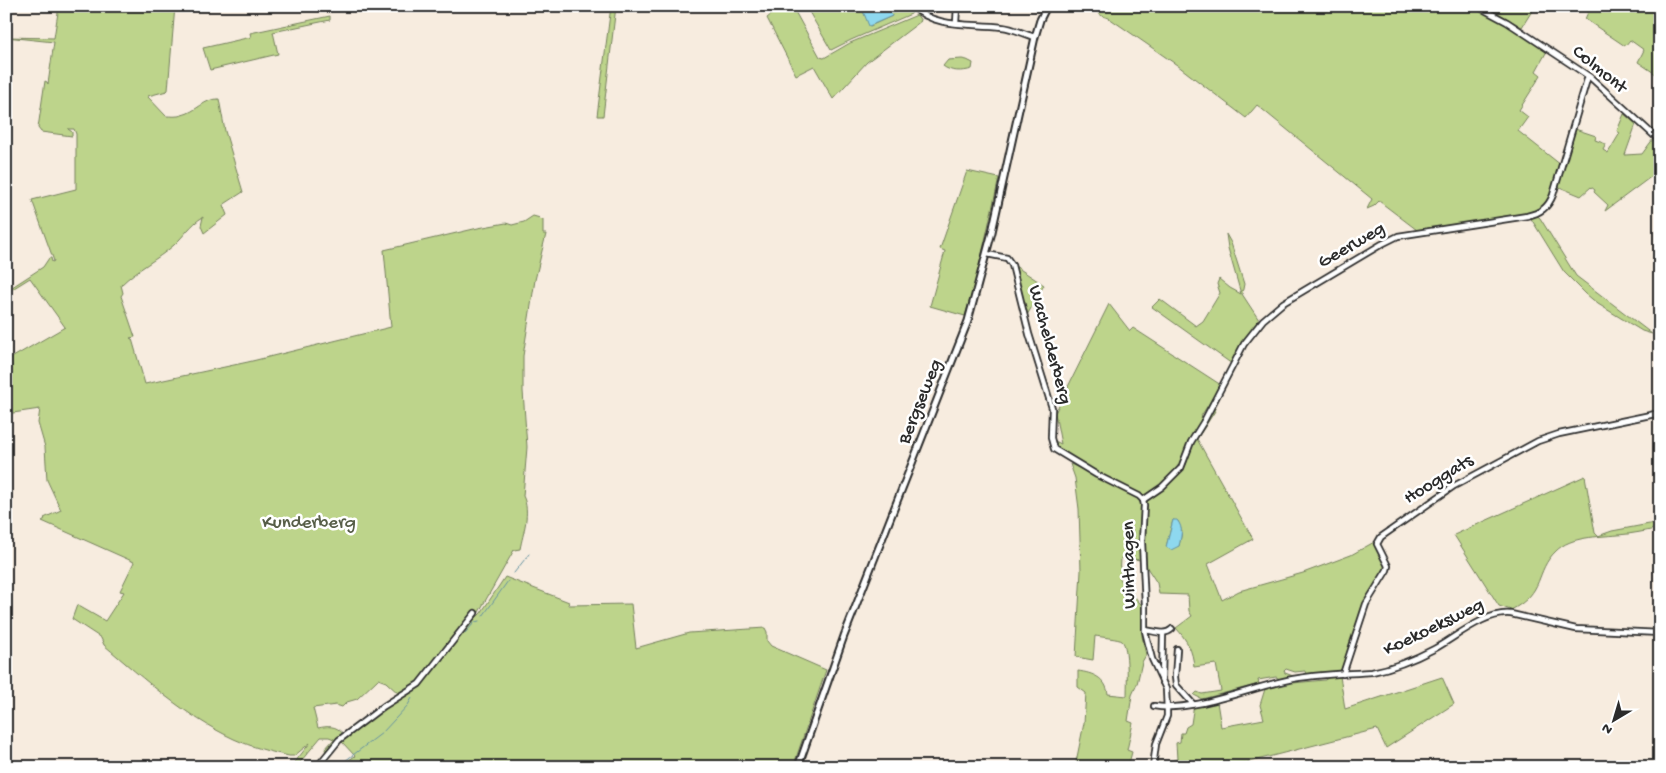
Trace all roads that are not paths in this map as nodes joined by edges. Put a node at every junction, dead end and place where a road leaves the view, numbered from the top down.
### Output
1 (912, 6) edge
2 (958, 6) edge
3 (1047, 6) edge
4 (1477, 6) edge
5 (956, 23) junction
6 (1035, 37) junction
7 (1588, 76) junction
8 (1660, 142) edge
9 (987, 254) junction
10 (1660, 413) edge
11 (1143, 500) junction
12 (475, 613) dead end
13 (1172, 629) dead end
14 (1145, 630) junction
15 (1163, 633) junction
16 (1660, 633) edge
17 (1177, 649) dead end
18 (1343, 674) junction
19 (1176, 681) junction
20 (1163, 683) junction
21 (1193, 704) junction
22 (1154, 706) dead end
23 (1167, 708) junction
24 (317, 767) edge
25 (798, 767) edge
26 (1153, 767) edge

1 - 5 street
2 - 5 street
3 - 6 street, Bergseweg
4 - 7 street, Colmont
5 - 6 street
6 - 9 street, Bergseweg
7 - 8 street, Colmont
7 - 11 street, Geerweg
9 - 11 street, Wachelderberg
9 - 25 street, Bergseweg
10 - 18 street, Hooggats
11 - 14 street, Winthagen
12 - 24 street
13 - 15 street
14 - 15 street, Winthagen
14 - 20 street, Winthagen
15 - 20 street, Winthagen
16 - 18 street, Koekoeksweg
17 - 19 street
18 - 21 street, Koekoeksweg
19 - 20 street
19 - 21 street
20 - 23 street, Winthagen
21 - 23 street
22 - 23 street
23 - 26 street, Winthagen

